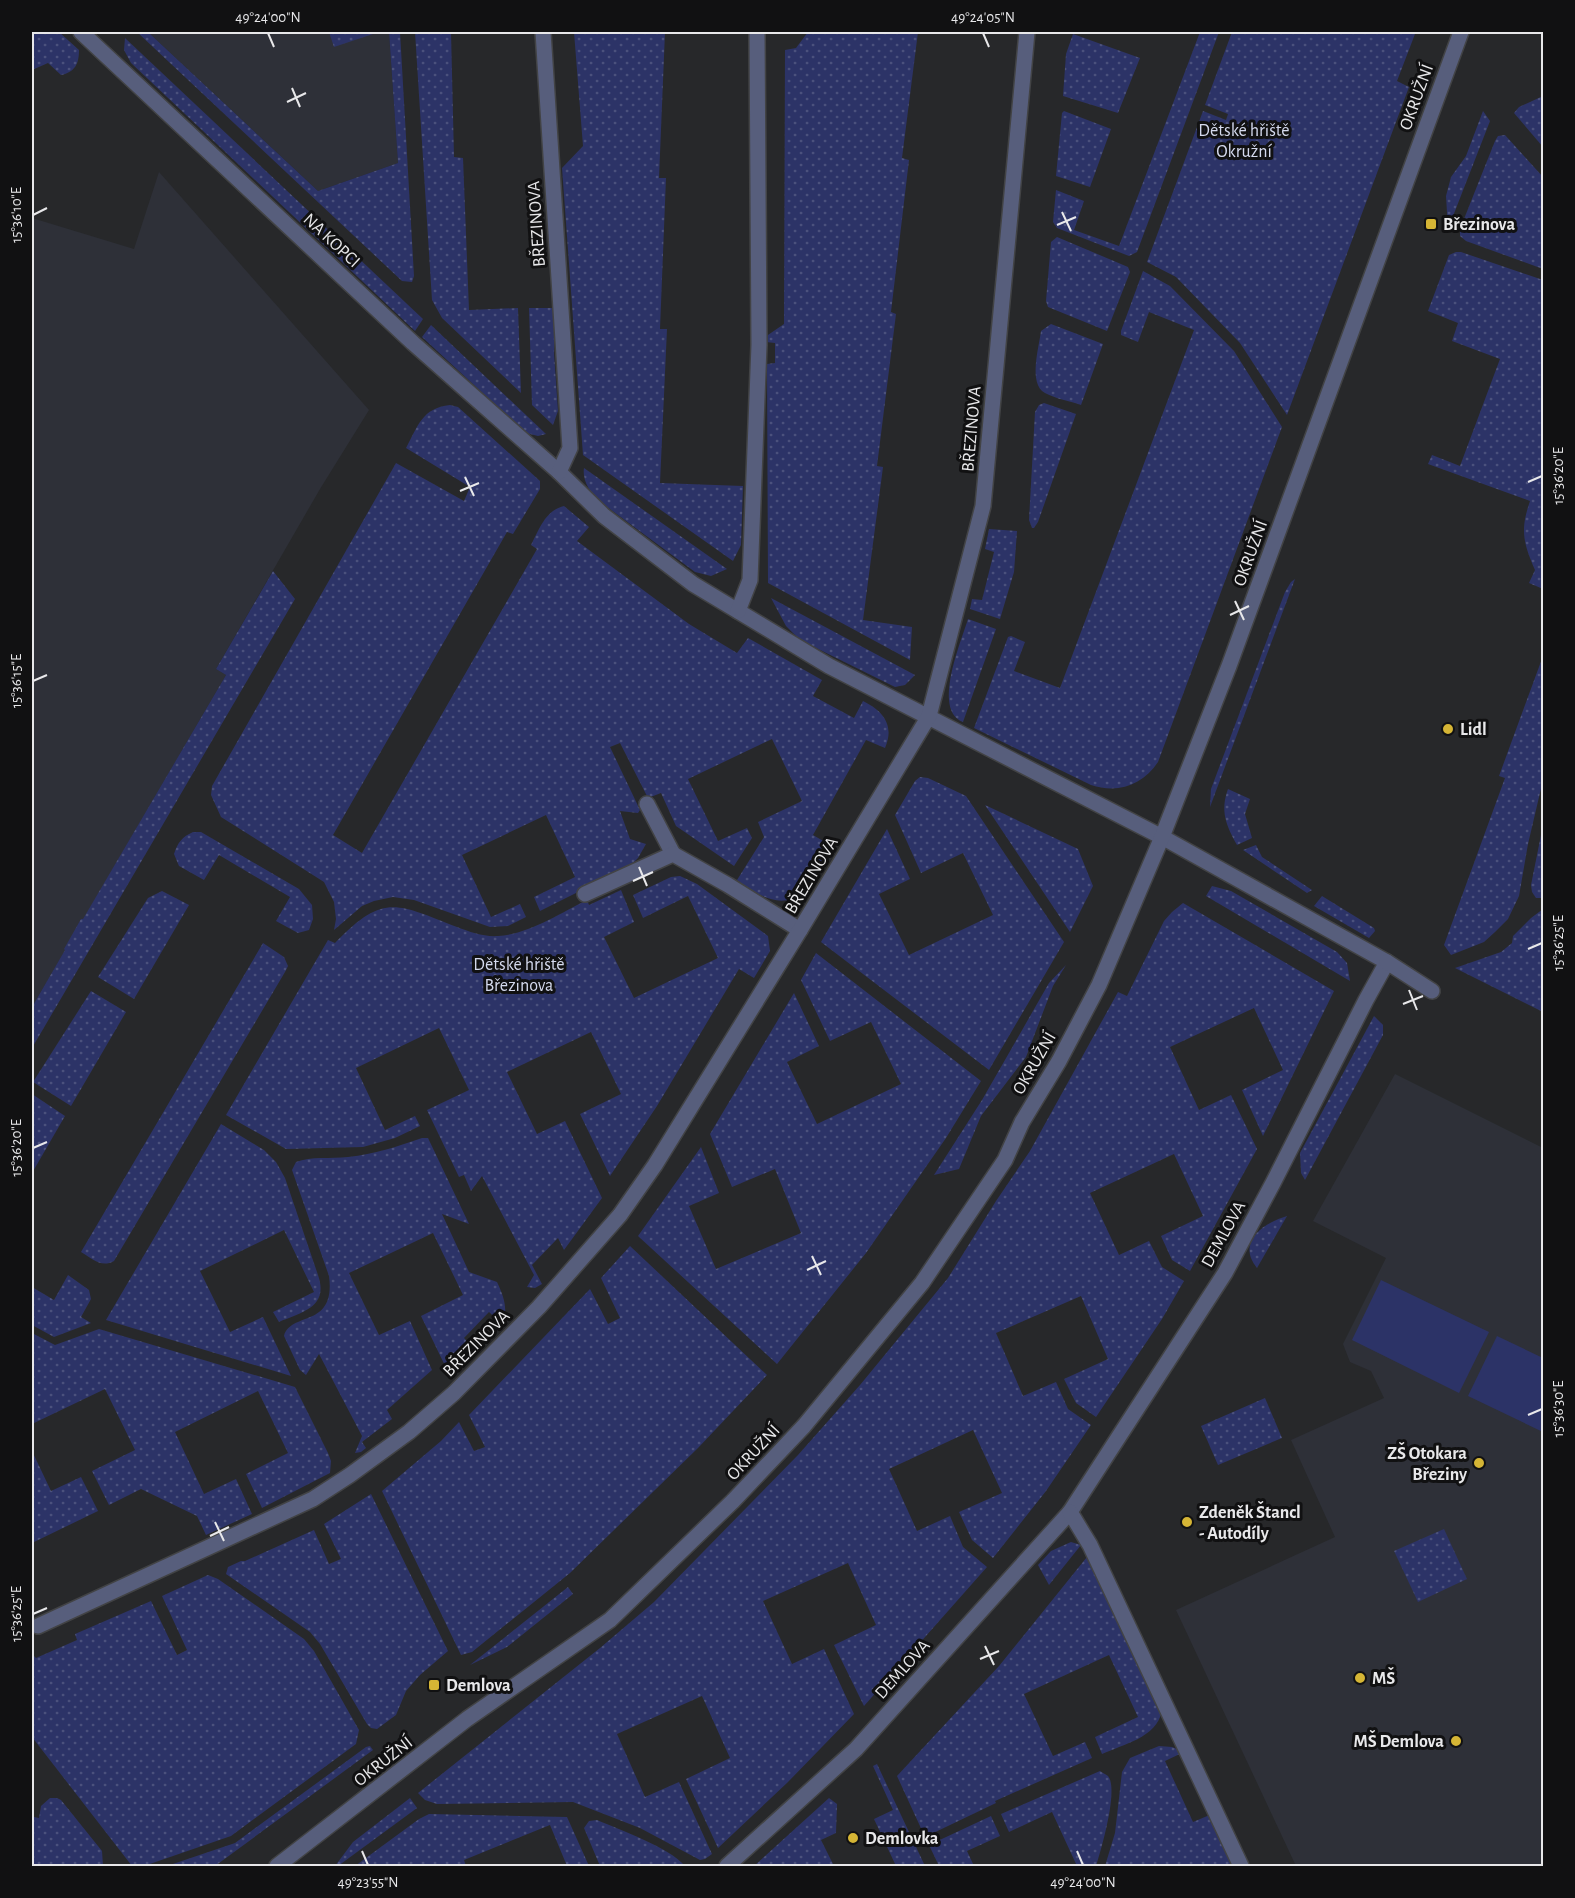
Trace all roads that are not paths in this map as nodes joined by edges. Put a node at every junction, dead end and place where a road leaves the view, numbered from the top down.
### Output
1 (81, 32) edge
2 (543, 32) edge
3 (757, 32) edge
4 (1027, 32) edge
5 (1461, 32) edge
6 (560, 472) junction
7 (738, 611) junction
8 (929, 716) junction
9 (647, 804) dead end
10 (1162, 837) junction
11 (673, 854) junction
12 (585, 894) dead end
13 (800, 930) junction
14 (1387, 962) junction
15 (1432, 991) dead end
16 (1070, 1512) junction
17 (38, 1626) dead end
18 (277, 1866) edge
19 (727, 1866) edge
20 (1241, 1866) edge

1 - 6 street, NA KOPCI
2 - 6 street, BŘEZINOVA
3 - 7 street
4 - 8 street, BŘEZINOVA
5 - 10 street, OKRUŽNÍ
6 - 7 street
7 - 8 street
8 - 10 street
8 - 13 street, BŘEZINOVA
9 - 11 street
10 - 14 street
10 - 18 street, OKRUŽNÍ
11 - 12 street
11 - 13 street, BŘEZINOVA
13 - 17 street, BŘEZINOVA
14 - 15 street
14 - 16 street, DEMLOVA
16 - 19 street, DEMLOVA
16 - 20 street

